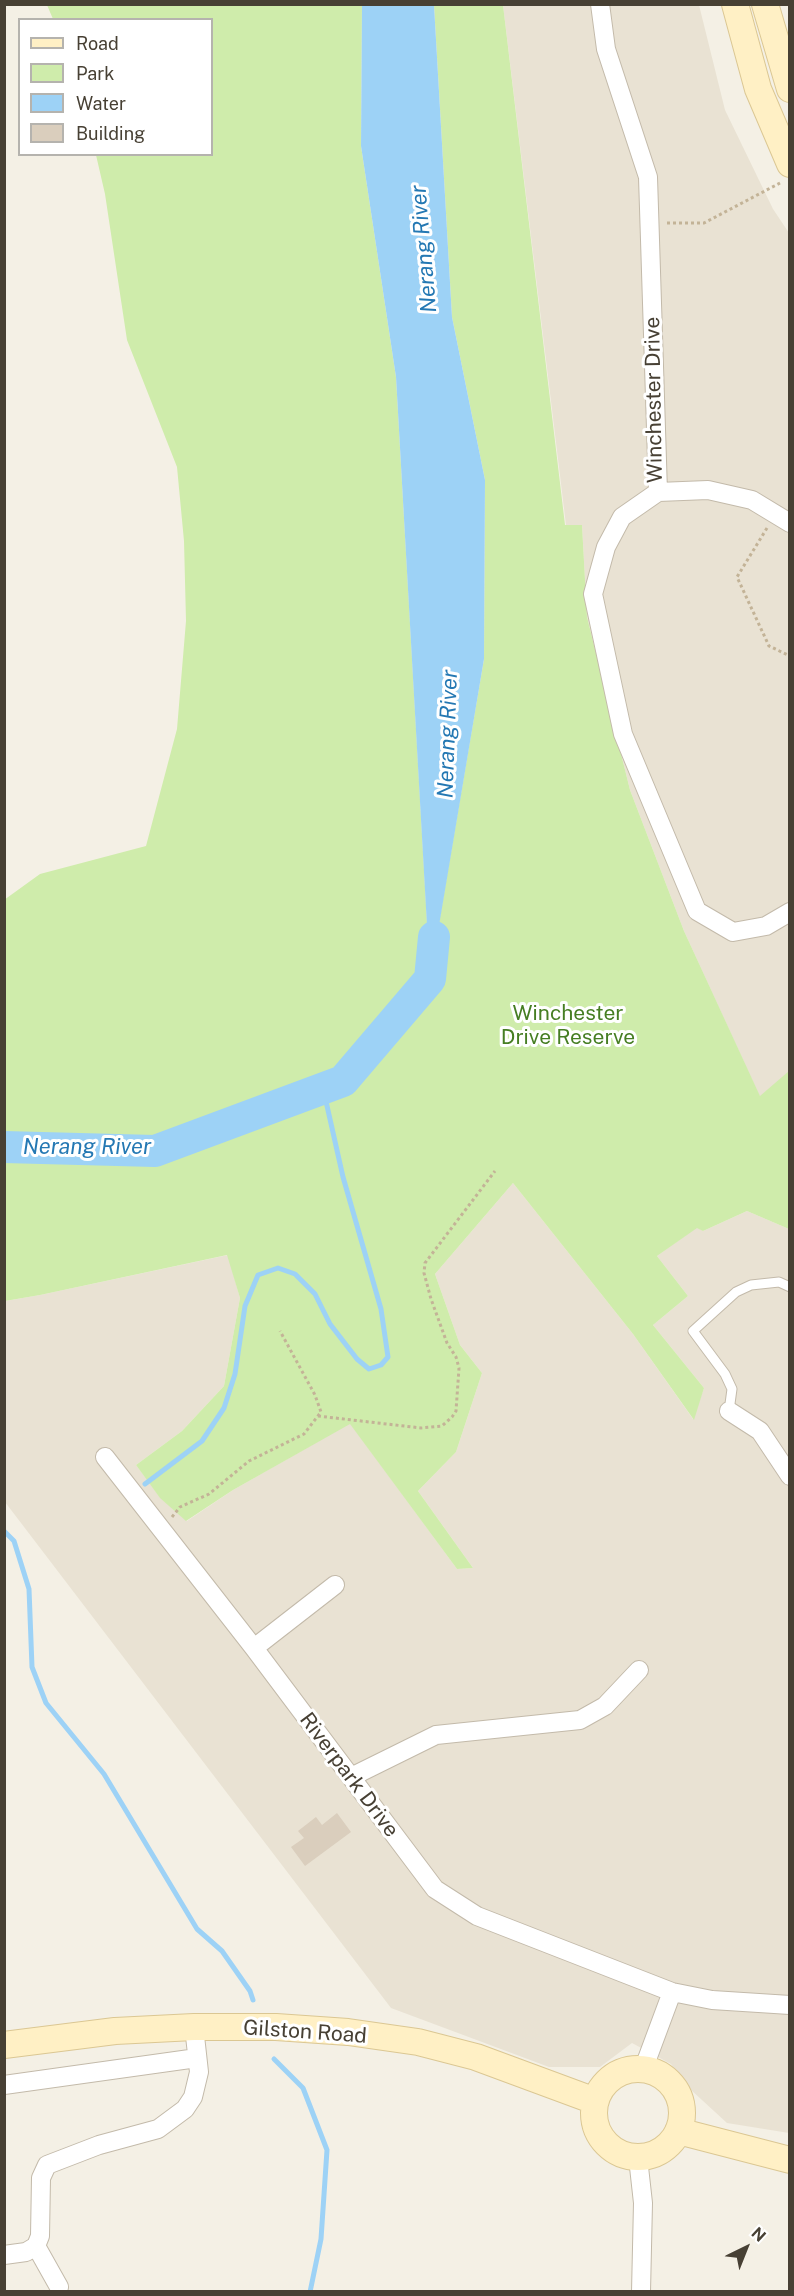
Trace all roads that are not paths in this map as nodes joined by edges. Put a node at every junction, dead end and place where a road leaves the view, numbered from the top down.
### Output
1 (600, 4) edge
2 (735, 4) edge
3 (765, 4) edge
4 (789, 89) edge
5 (786, 173) edge
6 (658, 492) junction
7 (782, 519) edge
8 (789, 912) edge
9 (789, 1287) edge
10 (729, 1411) joint
11 (105, 1457) dead end
12 (789, 1476) edge
13 (335, 1585) dead end
14 (254, 1648) junction
15 (639, 1670) dead end
16 (351, 1778) junction
17 (672, 1992) junction
18 (789, 2005) edge
19 (194, 2027) junction
20 (4, 2045) edge
21 (197, 2058) junction
22 (643, 2070) junction
23 (4, 2085) edge
24 (595, 2101) junction
25 (678, 2131) junction
26 (639, 2158) junction
27 (789, 2160) edge
28 (36, 2246) junction
29 (4, 2255) edge
30 (59, 2287) dead end
31 (641, 2292) edge

1 - 6 street, Winchester Drive
2 - 5 main road
3 - 4 main road
6 - 7 street
6 - 8 street, Winchester Drive
9 - 10 lane
10 - 12 street
11 - 14 street, Riverpark Drive
13 - 14 street
14 - 16 street, Riverpark Drive
15 - 16 street
16 - 17 street, Riverpark Drive
17 - 18 street, Riverpark Drive
17 - 22 street
19 - 20 main road, Gilston Road
19 - 21 street
19 - 24 main road, Gilston Road
21 - 23 street
21 - 28 street
22 - 24 main road
22 - 25 main road
24 - 26 main road
25 - 26 main road
25 - 27 main road
26 - 31 street
28 - 29 street
28 - 30 street

